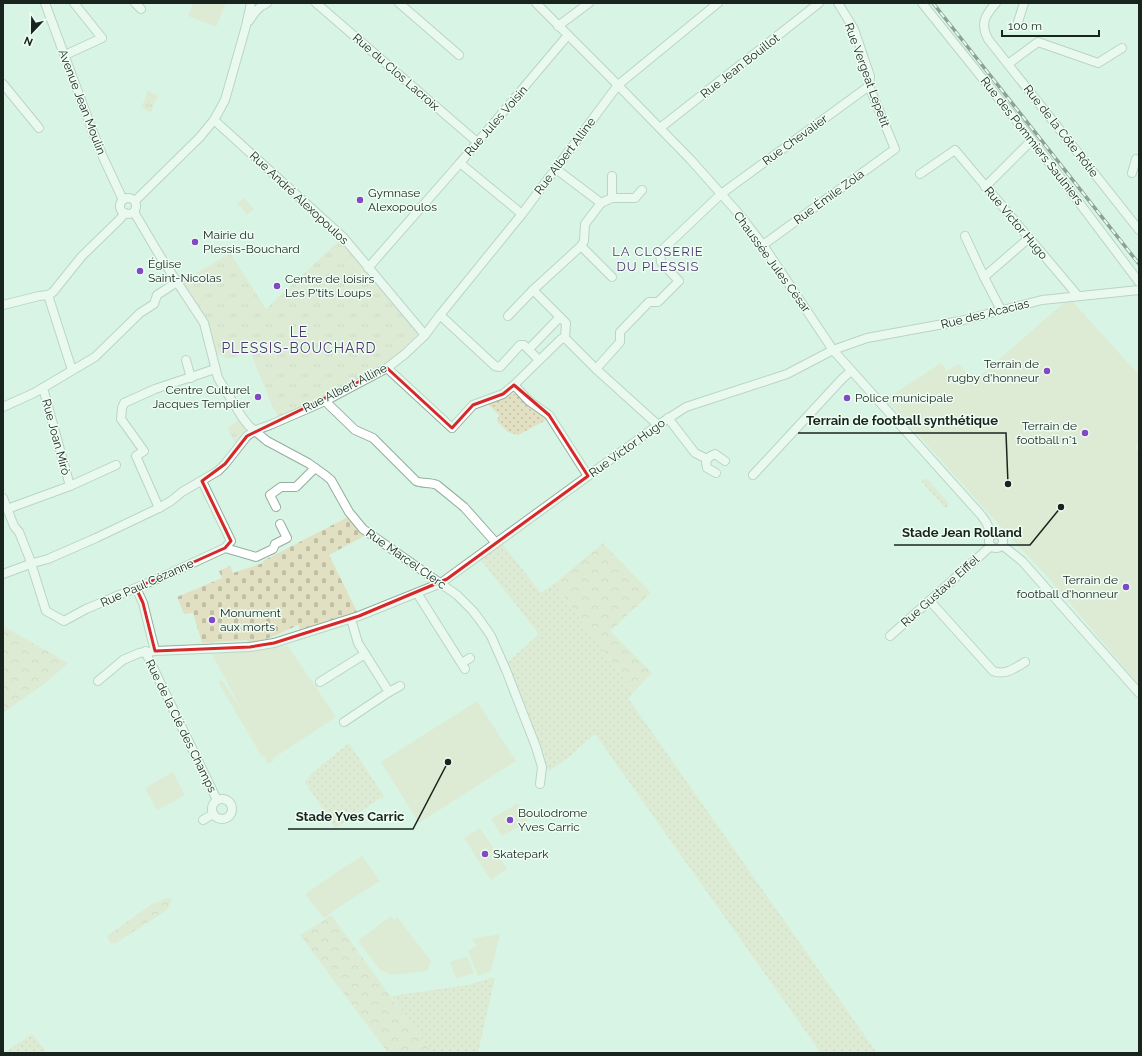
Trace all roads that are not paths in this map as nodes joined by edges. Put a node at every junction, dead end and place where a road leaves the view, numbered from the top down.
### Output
1 (45, 3) edge
2 (74, 3) edge
3 (251, 3) edge
4 (267, 3) edge
5 (316, 3) edge
6 (399, 3) edge
7 (537, 3) edge
8 (589, 3) edge
9 (718, 3) edge
10 (819, 3) edge
11 (838, 3) edge
12 (922, 3) edge
13 (996, 3) edge
14 (1024, 3) edge
15 (1016, 25) dead end
16 (246, 26) junction
17 (558, 26) junction
18 (568, 35) junction
19 (1122, 48) dead end
20 (65, 55) junction
21 (459, 55) dead end
22 (1008, 64) junction
23 (3, 84) edge
24 (618, 85) junction
25 (869, 86) junction
26 (214, 120) junction
27 (39, 128) dead end
28 (660, 128) junction
29 (1032, 140) junction
30 (477, 142) junction
31 (894, 149) joint
32 (1139, 160) edge
33 (460, 163) junction
34 (556, 169) junction
35 (1132, 173) dead end
36 (920, 174) dead end
37 (612, 176) dead end
38 (985, 187) junction
39 (642, 190) dead end
40 (721, 194) junction
41 (612, 198) junction
42 (123, 200) junction
43 (135, 201) junction
44 (601, 203) junction
45 (130, 212) junction
46 (522, 214) junction
47 (1139, 230) edge
48 (965, 236) dead end
49 (1029, 238) junction
50 (763, 245) junction
51 (581, 246) junction
52 (368, 268) junction
53 (612, 277) dead end
54 (984, 277) junction
55 (178, 282) junction
56 (1139, 282) edge
57 (533, 290) junction
58 (1139, 290) edge
59 (48, 295) junction
60 (1078, 296) junction
61 (3, 305) edge
62 (1001, 310) junction
63 (440, 315) junction
64 (508, 316) dead end
65 (560, 317) junction
66 (426, 335) junction
67 (563, 338) junction
68 (529, 349) junction
69 (833, 350) junction
70 (186, 360) dead end
71 (539, 360) junction
72 (387, 368) junction
73 (215, 369) junction
74 (596, 369) junction
75 (72, 370) junction
76 (851, 371) junction
77 (191, 378) junction
78 (514, 385) junction
79 (42, 388) junction
80 (325, 401) junction
81 (3, 407) edge
82 (668, 418) junction
83 (658, 425) junction
84 (256, 430) junction
85 (707, 459) junction
86 (725, 461) dead end
87 (116, 465) dead end
88 (315, 468) junction
89 (716, 473) dead end
90 (753, 475) dead end
91 (588, 476) junction
92 (202, 481) junction
93 (70, 486) junction
94 (3, 498) edge
95 (276, 507) dead end
96 (159, 508) junction
97 (7, 509) junction
98 (280, 524) dead end
99 (992, 535) junction
100 (496, 543) junction
101 (1002, 545) junction
102 (991, 546) junction
103 (224, 548) junction
104 (31, 564) junction
105 (3, 574) edge
106 (441, 583) junction
107 (136, 588) junction
108 (417, 593) junction
109 (930, 601) junction
110 (351, 618) junction
111 (890, 636) dead end
112 (145, 651) junction
113 (155, 651) junction
114 (365, 654) junction
115 (470, 658) dead end
116 (1025, 662) dead end
117 (98, 681) dead end
118 (320, 682) dead end
119 (400, 686) dead end
120 (389, 692) junction
121 (1139, 693) edge
122 (344, 722) dead end
123 (540, 784) dead end
124 (217, 800) junction
125 (214, 814) junction
126 (203, 820) dead end

1 - 20 street, Avenue Jean Moulin
2 - 20 street
3 - 16 street
4 - 16 street
5 - 30 street, Rue du Clos Lacroix
6 - 21 street
7 - 17 street, Chaussée Jules César
8 - 17 street
9 - 24 street, Rue Albert Alline
10 - 28 street, Rue Jean Bouillot
11 - 25 street, Rue Vergeat Lepetit
12 - 29 street, Rue des Pommiers Saulniers
13 - 22 street, Rue de la Côte Rôtie
14 - 15 street
16 - 26 street
17 - 18 street, Chaussée Jules César
18 - 24 street, Chaussée Jules César
18 - 30 street, Rue Jules Voisin
19 - 22 street
20 - 42 street, Avenue Jean Moulin
22 - 47 street, Rue de la Côte Rôtie
23 - 27 street
24 - 28 street, Chaussée Jules César
24 - 34 street, Rue Albert Alline
25 - 31 street, Rue Vergeat Lepetit
25 - 40 street, Rue Chevalier
26 - 43 street
26 - 52 street, Rue André Alexopoulos
28 - 40 street, Chaussée Jules César
29 - 38 street
29 - 56 street, Rue des Pommiers Saulniers
30 - 33 street, Rue Jules Voisin
31 - 50 street, Rue Émile Zola
32 - 35 street
33 - 46 street, Rue Jules Voisin
33 - 52 street
34 - 44 street
34 - 46 street, Rue Albert Alline
36 - 38 street, Rue Victor Hugo
37 - 41 street
38 - 49 street, Rue Victor Hugo
39 - 41 street
40 - 50 street, Chaussée Jules César
40 - 74 street, Rue Chevalier
41 - 44 street
42 - 43 street
42 - 45 street
43 - 45 street
44 - 51 street
45 - 55 street, Rue Marcel Clerc
45 - 59 street
46 - 63 street, Rue Albert Alline
48 - 54 street
49 - 54 street
49 - 60 street, Rue Victor Hugo
50 - 69 street, Chaussée Jules César
51 - 53 street
51 - 57 street
52 - 66 street, Rue André Alexopoulos
54 - 62 street
55 - 73 street, Rue Marcel Clerc
55 - 75 street
57 - 64 street
57 - 65 street
58 - 60 street, Rue des Acacias
59 - 61 street
59 - 75 street
60 - 62 street, Rue des Acacias
62 - 69 street, Rue des Acacias
63 - 66 street, Rue Albert Alline
63 - 68 street
65 - 67 street
65 - 68 street
66 - 72 street, Rue Albert Alline
67 - 71 street
67 - 74 street
68 - 71 street
69 - 76 street, Chaussée Jules César
69 - 82 street, Rue Victor Hugo
70 - 77 street
71 - 78 street
72 - 78 street
72 - 80 street, Rue Albert Alline
73 - 77 street
73 - 84 street, Rue Marcel Clerc
74 - 83 street
75 - 79 street
76 - 90 street
76 - 99 street, Chaussée Jules César
77 - 96 street
78 - 91 street
79 - 81 street
79 - 93 street, Rue Joan Mirò
80 - 84 street, Rue Albert Alline
80 - 100 street
82 - 83 street, Rue Victor Hugo
82 - 85 street
83 - 91 street, Rue Victor Hugo
84 - 88 street, Rue Marcel Clerc
84 - 92 street, Rue Albert Alline
85 - 86 street
85 - 89 street
87 - 93 street
88 - 95 street
88 - 106 street, Rue Marcel Clerc
91 - 100 street, Rue Victor Hugo
92 - 96 street, Rue Albert Alline
92 - 103 street
93 - 97 street
94 - 97 street
96 - 104 street, Rue Albert Alline
97 - 104 street
98 - 103 street
99 - 101 street, Chaussée Jules César
99 - 102 street
100 - 106 street, Rue Victor Hugo
101 - 102 street
101 - 121 street, Chaussée Jules César
102 - 109 street, Rue Gustave Eiffel
103 - 107 street, Rue Paul Cézanne
104 - 105 street, Rue Albert Alline
104 - 107 street, Rue Paul Cézanne
106 - 108 street, Rue Victor Hugo
106 - 123 street, Rue Marcel Clerc
107 - 113 street
108 - 110 street, Rue Victor Hugo
108 - 115 street
109 - 111 street, Rue Gustave Eiffel
109 - 116 street
110 - 113 street, Rue Victor Hugo
110 - 114 street
112 - 113 street, Rue Victor Hugo
112 - 117 street
112 - 124 street, Rue de la Clé des Champs
114 - 118 street
114 - 120 street
119 - 120 street
120 - 122 street
124 - 125 street, Rue de la Clé des Champs
124 - 125 street, Rue de la Clé des Champs
125 - 126 street

